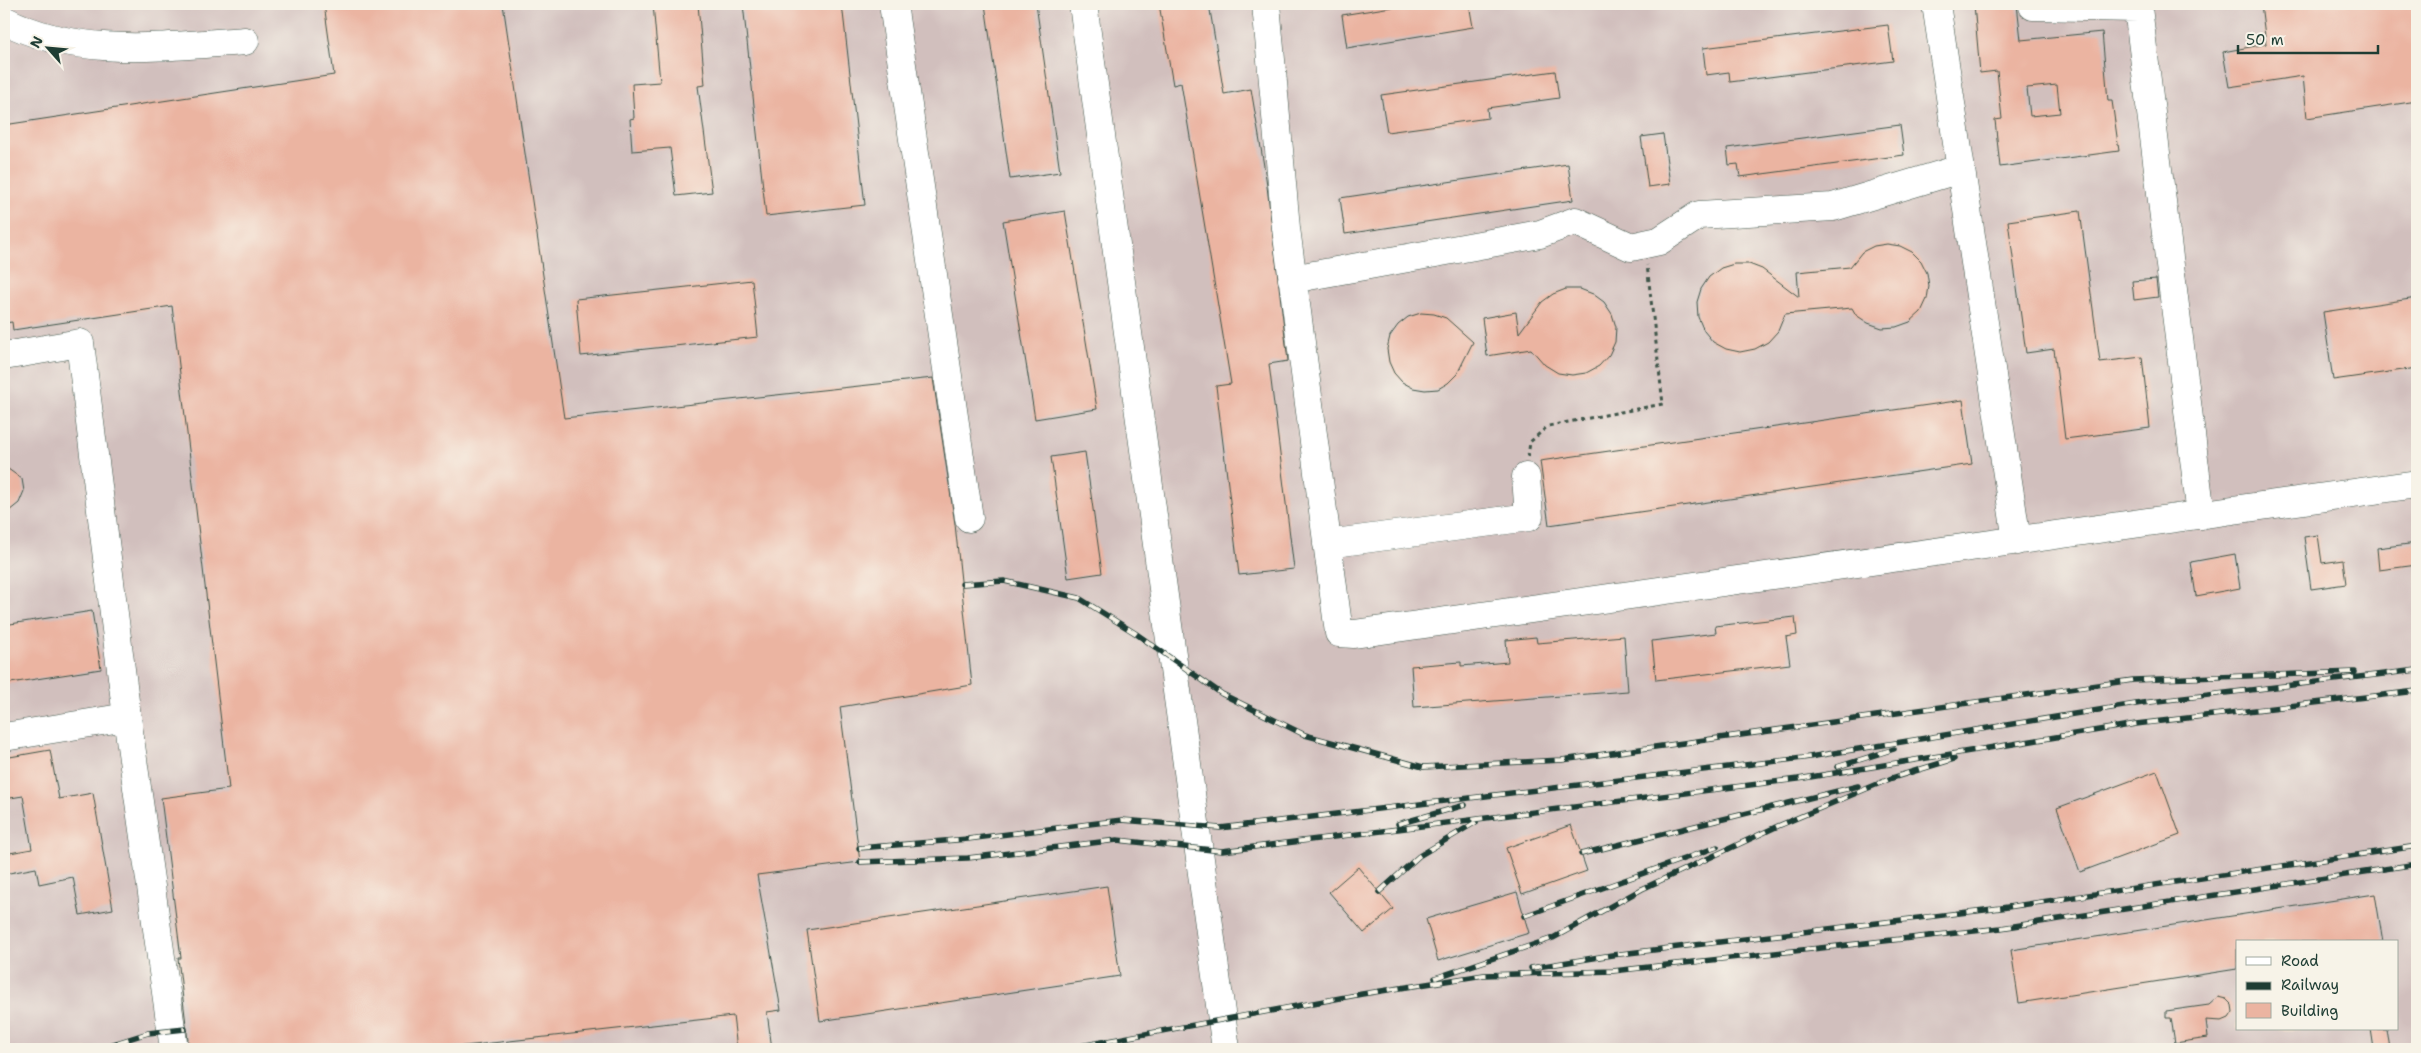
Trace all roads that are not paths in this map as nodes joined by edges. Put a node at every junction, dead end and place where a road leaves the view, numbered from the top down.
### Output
1 (893, 4) edge
2 (1083, 4) edge
3 (1266, 4) edge
4 (1936, 4) edge
5 (2033, 4) edge
6 (2137, 6) edge
7 (4, 20) edge
8 (245, 41) dead end
9 (1960, 169) junction
10 (1292, 279) junction
11 (4, 356) edge
12 (1526, 477) road end
13 (2417, 484) edge
14 (2201, 515) junction
15 (969, 518) dead end
16 (2017, 541) junction
17 (1328, 544) junction
18 (126, 717) junction
19 (4, 737) edge
20 (174, 1049) edge
21 (1226, 1049) edge

1 - 15 street
2 - 21 street
3 - 10 street
4 - 9 street
5 - 6 street
6 - 14 street
7 - 8 street
9 - 10 street
9 - 16 street
10 - 17 street
11 - 18 street
12 - 17 street
13 - 14 street
14 - 16 street
16 - 17 street
18 - 19 street
18 - 20 street

